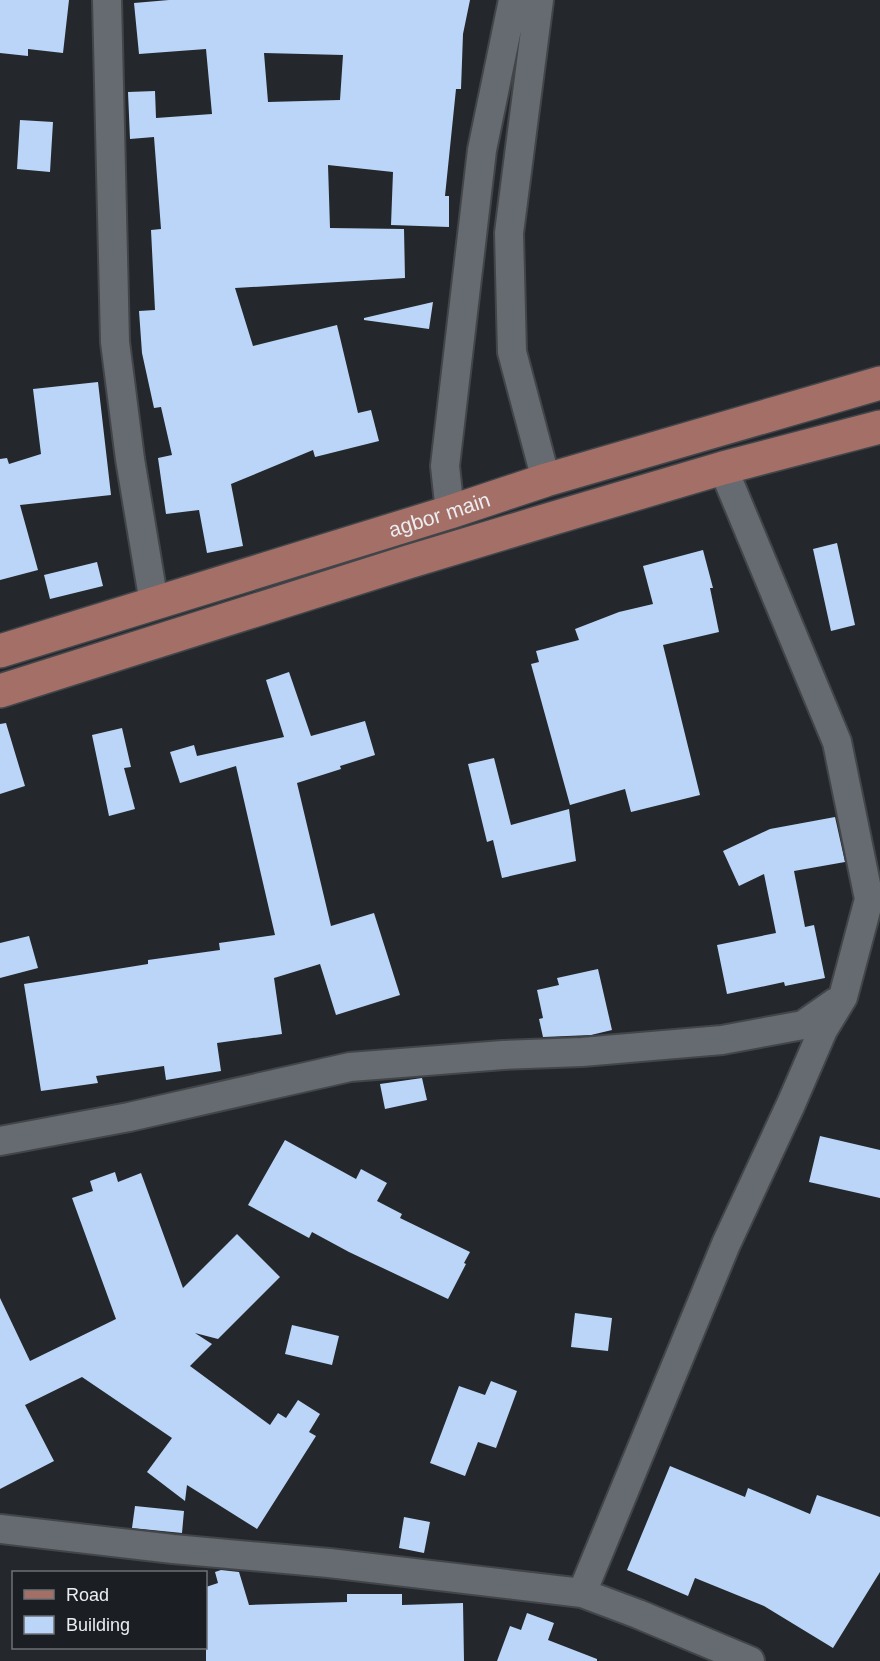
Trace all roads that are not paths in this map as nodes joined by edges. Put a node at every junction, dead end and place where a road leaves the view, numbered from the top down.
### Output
1 (107, 0) edge
2 (513, 0) edge
3 (539, 0) edge
4 (880, 383) edge
5 (880, 427) edge
6 (723, 468) junction
7 (546, 480) junction
8 (450, 512) junction
9 (154, 603) junction
10 (0, 651) edge
11 (0, 691) edge
12 (874, 898) edge
13 (843, 997) junction
14 (0, 1141) edge
15 (0, 1530) edge
16 (582, 1593) junction
17 (750, 1661) edge

1 - 9 street
2 - 8 street
3 - 7 street
4 - 7 main road, agbor main
5 - 6 main road, agbor main
6 - 11 main road, agbor main
6 - 12 street
7 - 8 main road, agbor main
8 - 9 main road, agbor main
9 - 10 main road, agbor main
12 - 13 street
13 - 14 street
13 - 16 street
15 - 16 street
16 - 17 street

